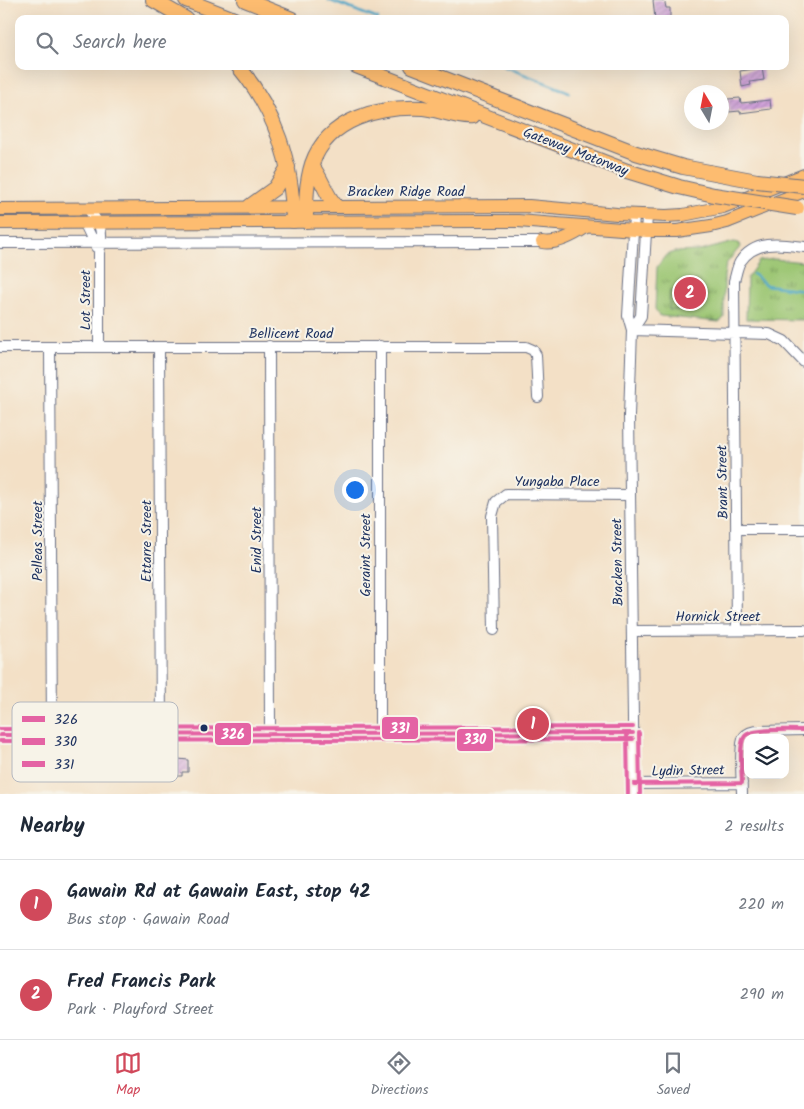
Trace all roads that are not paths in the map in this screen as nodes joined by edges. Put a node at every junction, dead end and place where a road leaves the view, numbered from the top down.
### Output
1 (153, 0) edge
2 (186, 0) edge
3 (245, 0) edge
4 (179, 15) edge
5 (224, 15) edge
6 (282, 15) edge
7 (241, 70) edge
8 (366, 70) edge
9 (422, 70) edge
10 (482, 115) junction
11 (312, 166) junction
12 (288, 167) junction
13 (804, 175) edge
14 (804, 186) edge
15 (804, 191) edge
16 (250, 206) junction
17 (300, 206) junction
18 (336, 206) junction
19 (87, 208) junction
20 (801, 208) edge
21 (0, 209) edge
22 (640, 215) junction
23 (299, 221) junction
24 (84, 222) junction
25 (99, 222) junction
26 (0, 223) edge
27 (586, 226) junction
28 (634, 230) junction
29 (647, 231) junction
30 (542, 242) joint
31 (0, 244) edge
32 (98, 246) junction
33 (804, 247) edge
34 (632, 330) junction
35 (734, 334) junction
36 (269, 346) junction
37 (380, 346) junction
38 (0, 347) edge
39 (50, 347) junction
40 (99, 347) junction
41 (159, 347) junction
42 (804, 362) edge
43 (538, 397) dead end
44 (630, 494) junction
45 (736, 529) junction
46 (804, 529) edge
47 (494, 630) dead end
48 (737, 630) junction
49 (804, 630) edge
50 (632, 631) junction
51 (52, 702) edge
52 (161, 702) edge
53 (804, 730) edge
54 (633, 733) junction
55 (270, 734) junction
56 (380, 734) junction
57 (178, 735) edge
58 (634, 789) edge
59 (742, 789) edge

1 - 4 highway
2 - 5 highway
3 - 6 highway
7 - 12 highway
8 - 10 highway, Gateway Motorway
9 - 14 highway, Gateway Motorway, bridge
10 - 11 highway
10 - 20 highway, Gateway Motorway, bridge
11 - 17 highway
11 - 18 highway
12 - 16 highway
12 - 17 highway
13 - 22 main road, Bracken Ridge Road
15 - 29 main road
16 - 17 main road, Bracken Ridge Road
16 - 19 main road, Bracken Ridge Road
17 - 18 main road, Bracken Ridge Road
17 - 23 highway
18 - 22 main road, Bracken Ridge Road
19 - 21 main road, Bracken Ridge Road
19 - 25 street
22 - 28 street, Bracken Street
22 - 29 street, Bracken Street
23 - 25 main road
23 - 27 main road
24 - 25 main road
24 - 26 main road
24 - 32 street, Lot Street
25 - 32 street, Lot Street
27 - 28 main road
27 - 30 main road
28 - 29 main road
28 - 34 street, Bracken Street
29 - 34 street, Bracken Street
30 - 32 street
31 - 32 street
32 - 40 street, Lot Street
33 - 35 street, Brant Street
34 - 35 street
34 - 44 street, Bracken Street
35 - 42 street
35 - 45 street, Brant Street
36 - 37 street, Bellicent Road
36 - 41 street, Bellicent Road
36 - 55 street, Enid Street
37 - 43 street, Bellicent Road
37 - 56 street, Geraint Street
38 - 39 street, Bellicent Road
39 - 40 street, Bellicent Road
39 - 51 street, Pelleas Street
40 - 41 street, Bellicent Road
41 - 52 street, Ettarre Street
44 - 47 street, Yungaba Place
44 - 50 street, Bracken Street
45 - 46 street
45 - 48 street, Brant Street
48 - 49 street, Hornick Street
48 - 50 street, Hornick Street
50 - 54 street, Bracken Street
53 - 59 street
54 - 56 street
54 - 58 street, Bracken Street
55 - 56 street
55 - 57 street
58 - 59 street, Lydin Street

